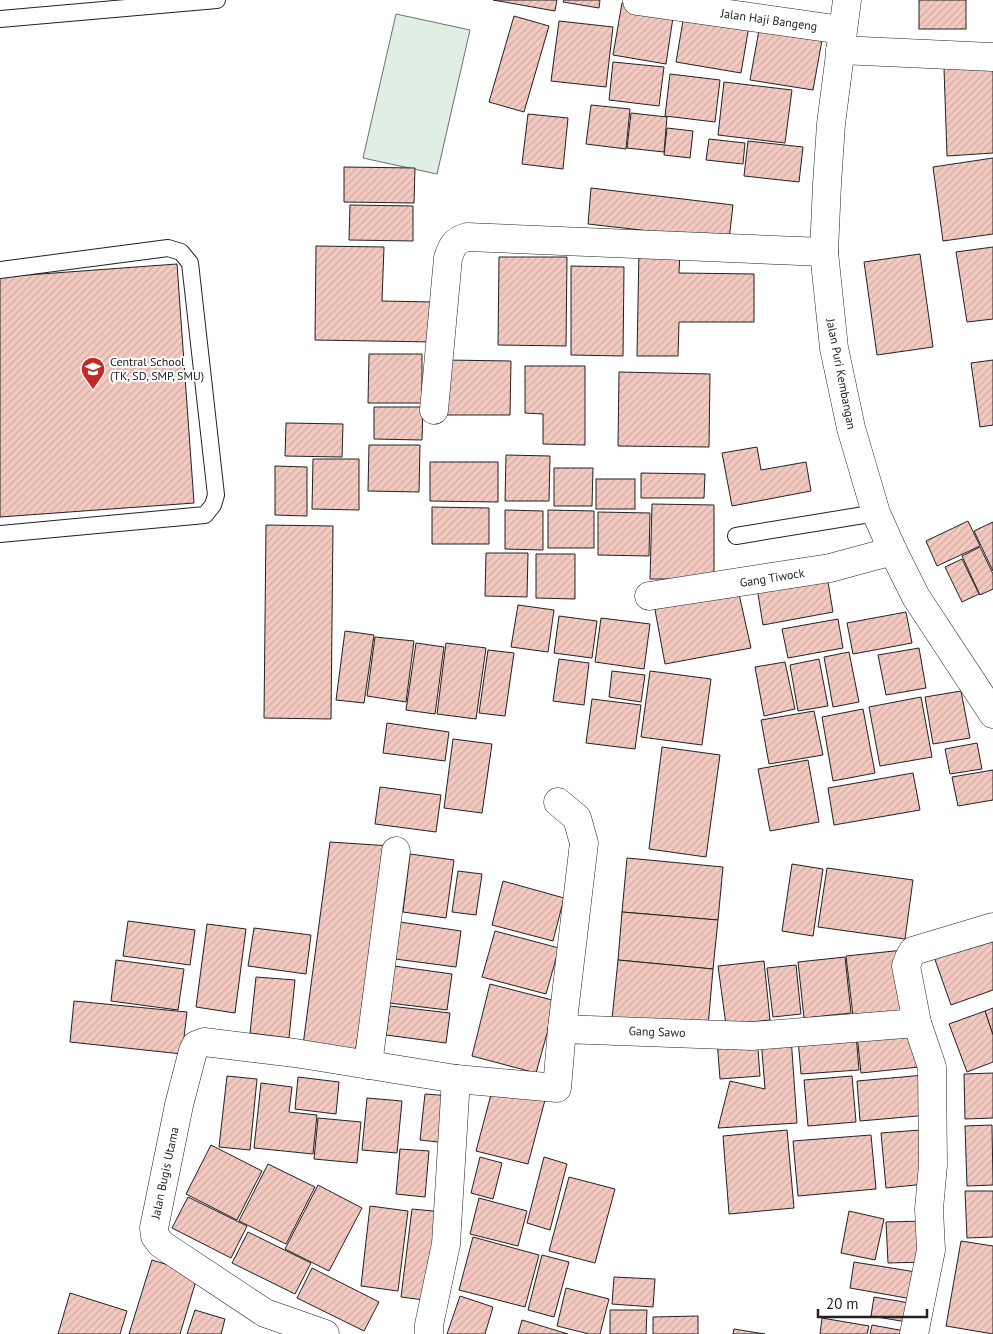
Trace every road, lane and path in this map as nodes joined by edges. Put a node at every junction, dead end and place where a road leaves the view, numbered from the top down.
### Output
1 (217, 0) edge
2 (847, 0) edge
3 (637, 1) edge
4 (0, 19) edge
5 (841, 40) junction
6 (993, 57) edge
7 (824, 252) junction
8 (0, 270) edge
9 (434, 410) dead end
10 (876, 513) junction
11 (0, 534) edge
12 (736, 536) dead end
13 (893, 552) junction
14 (649, 596) dead end
15 (993, 714) edge
16 (558, 802) dead end
17 (396, 851) dead end
18 (993, 927) edge
19 (917, 1023) junction
20 (562, 1029) junction
21 (368, 1065) junction
22 (456, 1079) junction
23 (265, 1323) edge
24 (325, 1334) edge
25 (429, 1334) edge
26 (914, 1334) edge

1 - 4 lane
2 - 5 street, Jalan Puri Kembangan
3 - 5 street, Jalan Haji Bangeng
5 - 6 street, Jalan Haji Bangeng
5 - 7 street, Jalan Puri Kembangan
7 - 9 street
7 - 10 street, Jalan Puri Kembangan
8 - 11 lane
10 - 12 lane
10 - 13 street, Jalan Puri Kembangan
13 - 14 street, Gang Tiwock
13 - 15 street, Jalan Puri Kembangan
16 - 20 street
17 - 21 street
18 - 19 street
19 - 20 street, Gang Sawo
19 - 26 street
20 - 22 street
21 - 22 street
21 - 23 street, Jalan Bugis Utama
22 - 25 street
23 - 24 street, Jalan Bugis Utama

